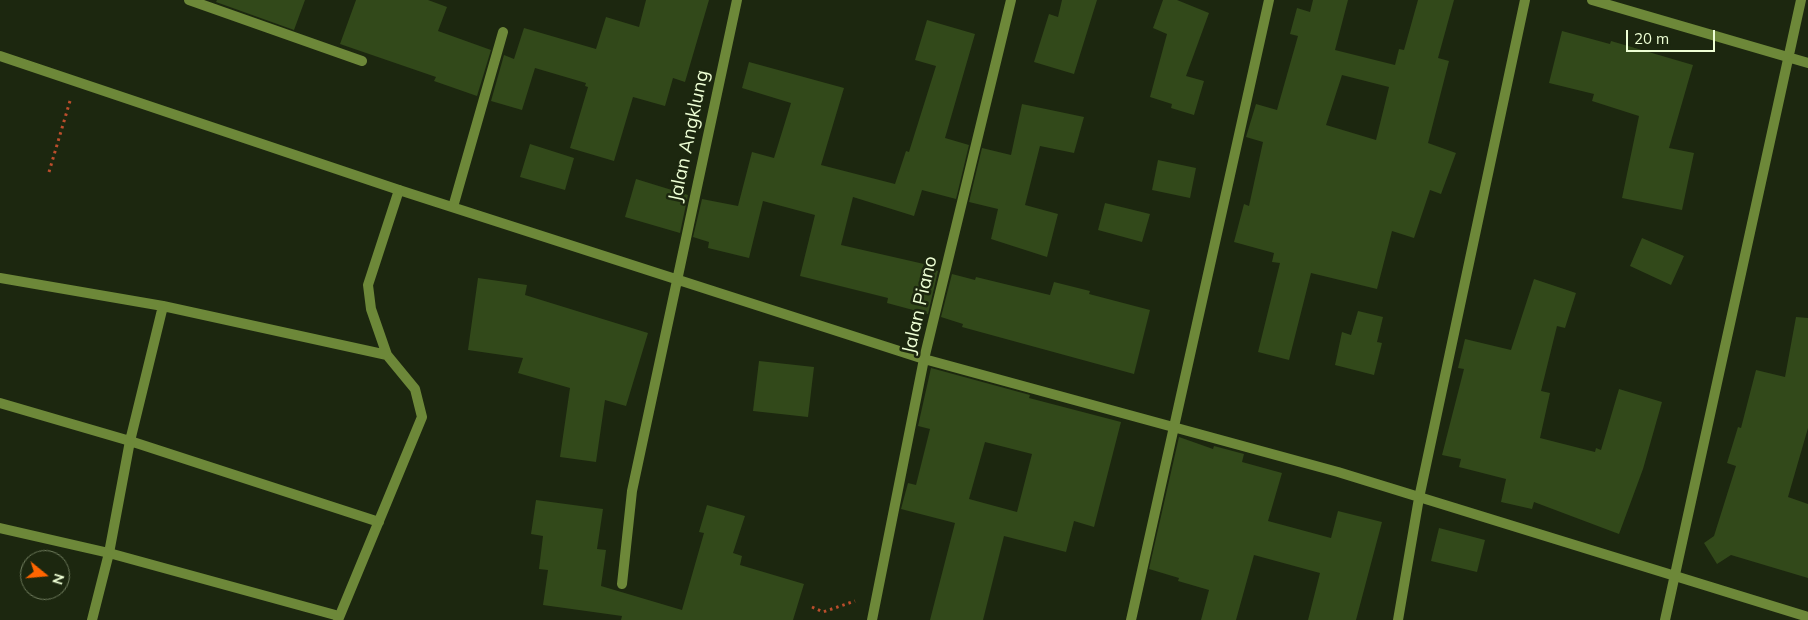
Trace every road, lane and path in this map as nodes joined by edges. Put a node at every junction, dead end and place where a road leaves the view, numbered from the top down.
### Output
1 (189, 0) edge
2 (737, 0) edge
3 (1011, 0) edge
4 (1269, 0) edge
5 (1525, 0) edge
6 (1592, 0) edge
7 (1801, 0) edge
8 (503, 32) dead end
9 (0, 56) edge
10 (1788, 57) junction
11 (362, 61) dead end
12 (1808, 63) edge
13 (75, 82) junction
14 (49, 172) dead end
15 (399, 190) junction
16 (453, 207) junction
17 (0, 278) edge
18 (676, 279) junction
19 (162, 306) junction
20 (387, 355) junction
21 (924, 359) junction
22 (0, 403) edge
23 (1173, 426) junction
24 (130, 441) junction
25 (1419, 498) junction
26 (378, 522) junction
27 (0, 528) edge
28 (109, 553) junction
29 (1674, 575) junction
30 (622, 584) dead end
31 (878, 586) junction
32 (812, 607) dead end
33 (1808, 617) edge
34 (339, 618) edge
35 (92, 620) edge
36 (872, 620) edge
37 (1131, 620) edge
38 (1398, 620) edge
39 (1665, 620) edge

1 - 11 street
2 - 18 street, Jalan Angklung
3 - 21 street, Jalan Piano
4 - 23 street
5 - 25 street
6 - 10 street
7 - 10 street
8 - 16 street
9 - 13 street
10 - 12 street
10 - 29 street
13 - 14 path
13 - 15 street
15 - 16 street
15 - 20 street
16 - 18 street
17 - 19 street
18 - 21 street
18 - 30 street, Jalan Angklung
19 - 20 street
19 - 24 street
20 - 26 street
21 - 23 street
21 - 31 street, Jalan Piano
22 - 24 street
23 - 25 street
23 - 37 street
24 - 26 street
24 - 28 street
25 - 29 street
25 - 38 street
26 - 34 street
27 - 28 street
28 - 34 street
28 - 35 street
29 - 33 street
29 - 39 street
31 - 32 path
31 - 36 street, Jalan Piano

